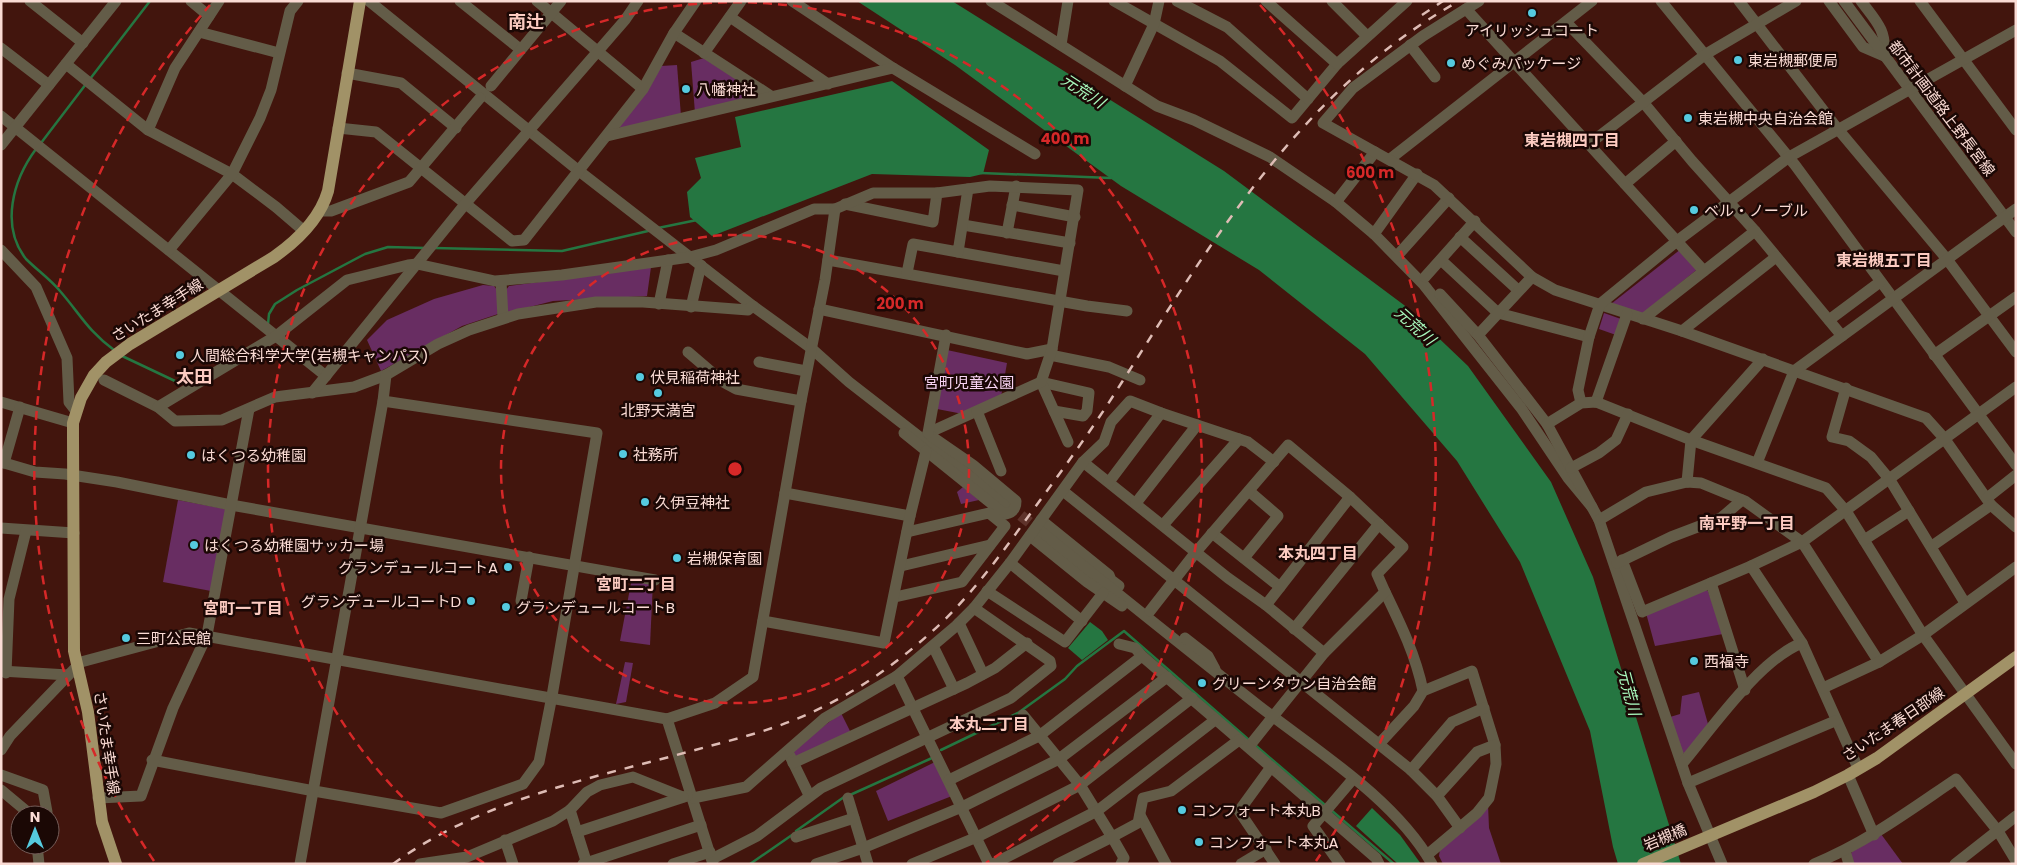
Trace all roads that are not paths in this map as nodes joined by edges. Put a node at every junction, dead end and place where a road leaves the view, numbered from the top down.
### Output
1 (30, 1) edge
2 (190, 1) edge
3 (219, 1) edge
4 (298, 1) edge
5 (360, 1) edge
6 (369, 1) edge
7 (460, 1) edge
8 (537, 1) edge
9 (561, 1) edge
10 (638, 1) edge
11 (696, 1) edge
12 (741, 1) edge
13 (792, 1) edge
14 (991, 1) edge
15 (1068, 1) edge
16 (1114, 1) edge
17 (1159, 1) edge
18 (1177, 1) edge
19 (1266, 1) edge
20 (1332, 1) edge
21 (1479, 1) edge
22 (1592, 1) edge
23 (1662, 1) edge
24 (1739, 1) edge
25 (1796, 1) edge
26 (1829, 1) edge
27 (1844, 1) edge
28 (1861, 1) edge
29 (1920, 1) edge
30 (113, 2) edge
31 (1399, 4) edge
32 (1466, 9) junction
33 (552, 13) junction
34 (209, 16) junction
35 (730, 17) junction
36 (1566, 22) junction
37 (1154, 24) junction
38 (1756, 24) junction
39 (2016, 30) edge
40 (199, 32) junction
41 (674, 33) junction
42 (1367, 36) junction
43 (83, 43) junction
44 (1061, 45) junction
45 (1410, 45) junction
46 (1, 48) edge
47 (520, 49) junction
48 (596, 52) junction
49 (279, 53) junction
50 (704, 53) junction
51 (1706, 54) junction
52 (1884, 56) junction
53 (1964, 60) junction
54 (1514, 63) junction
55 (66, 64) junction
56 (1337, 64) junction
57 (893, 68) junction
58 (347, 73) junction
59 (1435, 77) dead end
60 (828, 84) junction
61 (49, 85) junction
62 (491, 86) dead end
63 (1125, 86) junction
64 (1909, 88) junction
65 (643, 89) junction
66 (771, 96) junction
67 (480, 98) dead end
68 (1308, 100) junction
69 (1643, 102) junction
70 (1, 116) edge
71 (16, 127) junction
72 (338, 128) junction
73 (456, 128) junction
74 (1837, 128) junction
75 (148, 130) junction
76 (530, 130) junction
77 (2016, 130) edge
78 (607, 136) junction
79 (1676, 141) junction
80 (1589, 144) junction
81 (1, 145) edge
82 (1375, 152) junction
83 (1035, 154) dead end
84 (1789, 157) junction
85 (1390, 159) junction
86 (421, 167) junction
87 (579, 171) junction
88 (232, 174) junction
89 (1417, 174) junction
90 (1625, 184) junction
91 (1016, 186) junction
92 (968, 189) junction
93 (937, 193) junction
94 (1449, 198) junction
95 (1336, 202) junction
96 (1728, 202) junction
97 (466, 203) junction
98 (1012, 206) junction
99 (840, 207) junction
100 (2016, 209) edge
101 (320, 211) junction
102 (1074, 217) junction
103 (2005, 217) junction
104 (1475, 221) junction
105 (963, 225) junction
106 (304, 231) junction
107 (1756, 231) junction
108 (2016, 232) edge
109 (1007, 233) junction
110 (1374, 234) junction
111 (1460, 238) junction
112 (1677, 241) junction
113 (1070, 243) junction
114 (1, 250) edge
115 (169, 250) junction
116 (958, 252) junction
117 (1397, 256) junction
118 (690, 257) junction
119 (1776, 257) junction
120 (1946, 258) junction
121 (668, 260) junction
122 (828, 260) junction
123 (1441, 260) junction
124 (417, 264) junction
125 (700, 265) junction
126 (1064, 271) junction
127 (1411, 271) junction
128 (1704, 271) junction
129 (907, 273) junction
130 (1532, 276) junction
131 (1425, 277) junction
132 (501, 281) junction
133 (1880, 282) junction
134 (220, 290) junction
135 (1518, 290) junction
136 (2016, 296) edge
137 (1892, 298) junction
138 (1059, 301) junction
139 (659, 304) junction
140 (1600, 304) junction
141 (752, 306) junction
142 (690, 307) junction
143 (819, 309) junction
144 (1127, 311) dead end
145 (1498, 313) junction
146 (1627, 314) junction
147 (1989, 316) junction
148 (502, 318) junction
149 (1642, 319) junction
150 (1829, 320) junction
151 (1682, 331) junction
152 (946, 335) junction
153 (1478, 335) junction
154 (276, 336) junction
155 (1842, 336) junction
156 (1589, 337) junction
157 (810, 348) junction
158 (688, 352) dead end
159 (1051, 352) junction
160 (2016, 352) edge
161 (1934, 356) junction
162 (1763, 359) junction
163 (759, 362) dead end
164 (833, 368) junction
165 (806, 371) junction
166 (1794, 371) junction
167 (386, 375) junction
168 (326, 376) junction
169 (104, 380) dead end
170 (1140, 380) dead end
171 (849, 382) junction
172 (1041, 382) junction
173 (2016, 387) edge
174 (1846, 388) junction
175 (312, 393) junction
176 (383, 401) junction
177 (801, 401) junction
178 (1, 402) edge
179 (1596, 402) junction
180 (1581, 403) junction
181 (158, 407) junction
182 (20, 408) junction
183 (249, 409) junction
184 (977, 411) junction
185 (1054, 411) junction
186 (1161, 414) junction
187 (1628, 414) junction
188 (1978, 414) junction
189 (74, 417) junction
190 (1547, 424) junction
191 (1197, 425) junction
192 (928, 433) junction
193 (1944, 438) junction
194 (1239, 439) junction
195 (1691, 440) junction
196 (1068, 442) dead end
197 (926, 451) junction
198 (3, 462) edge
199 (1084, 462) junction
200 (1274, 462) junction
201 (1757, 464) junction
202 (2016, 465) edge
203 (1572, 468) junction
204 (1001, 471) dead end
205 (73, 475) junction
206 (2016, 475) edge
207 (1890, 480) junction
208 (1109, 482) junction
209 (1688, 482) junction
210 (1063, 491) junction
211 (1249, 491) junction
212 (785, 493) junction
213 (1350, 497) junction
214 (1742, 500) junction
215 (1989, 501) junction
216 (1136, 503) junction
217 (1006, 504) tunnel mouth
218 (231, 505) junction
219 (1592, 507) junction
220 (1846, 511) junction
221 (1909, 511) junction
222 (910, 516) junction
223 (1599, 520) junction
224 (1379, 524) junction
225 (1163, 525) junction
226 (2016, 527) edge
227 (1, 528) edge
228 (359, 528) junction
229 (1037, 529) junction
230 (26, 530) junction
231 (907, 532) junction
232 (74, 533) junction
233 (1212, 533) junction
234 (1864, 540) junction
235 (1802, 542) junction
236 (990, 545) junction
237 (1932, 546) junction
238 (1196, 552) junction
239 (529, 557) junction
240 (1244, 558) junction
241 (1618, 562) junction
242 (1010, 563) junction
243 (574, 564) junction
244 (901, 566) junction
245 (1751, 566) junction
246 (2016, 567) edge
247 (1175, 579) junction
248 (655, 580) dead end
249 (1711, 583) junction
250 (1280, 587) junction
251 (987, 592) junction
252 (1385, 592) junction
253 (1103, 593) junction
254 (895, 597) junction
255 (521, 601) dead end
256 (1966, 603) junction
257 (1266, 605) junction
258 (974, 608) junction
259 (1150, 611) junction
260 (763, 621) junction
261 (1082, 621) junction
262 (959, 623) junction
263 (1294, 629) junction
264 (207, 635) junction
265 (1923, 635) junction
266 (1027, 643) junction
267 (1802, 643) junction
268 (1119, 644) dead end
269 (933, 646) junction
270 (1324, 653) junction
271 (1142, 656) junction
272 (337, 658) junction
273 (2016, 658) edge
274 (1879, 662) junction
275 (72, 670) junction
276 (4, 672) edge
277 (983, 674) junction
278 (897, 676) junction
279 (1220, 676) junction
280 (1167, 677) junction
281 (1301, 683) junction
282 (1823, 688) junction
283 (954, 689) junction
284 (1745, 690) junction
285 (1424, 692) junction
286 (1965, 694) junction
287 (552, 696) junction
288 (1192, 698) junction
289 (913, 707) junction
290 (1484, 708) junction
291 (1023, 714) dead end
292 (1274, 717) junction
293 (667, 719) junction
294 (1215, 720) junction
295 (1836, 721) junction
296 (1039, 736) junction
297 (927, 737) junction
298 (1239, 740) junction
299 (1251, 744) dead end
300 (1379, 744) junction
301 (2, 745) edge
302 (1495, 745) junction
303 (787, 750) junction
304 (1059, 759) junction
305 (152, 760) junction
306 (793, 764) junction
307 (1682, 764) junction
308 (2016, 764) edge
309 (1271, 768) junction
310 (1411, 770) junction
311 (1853, 771) junction
312 (1, 775) edge
313 (1353, 779) junction
314 (949, 780) junction
315 (1688, 782) junction
316 (1132, 783) junction
317 (1080, 785) junction
318 (1, 790) edge
319 (314, 791) junction
320 (809, 796) junction
321 (1436, 796) junction
322 (689, 797) junction
323 (98, 798) junction
324 (848, 798) dead end
325 (1144, 798) junction
326 (19, 805) edge
327 (46, 805) edge
328 (962, 807) junction
329 (1327, 809) junction
330 (570, 810) junction
331 (1097, 810) junction
332 (1140, 815) junction
333 (2016, 816) edge
334 (854, 818) junction
335 (701, 825) junction
336 (1460, 828) junction
337 (1998, 831) junction
338 (577, 832) junction
339 (1874, 835) junction
340 (796, 837) dead end
341 (977, 837) junction
342 (1112, 837) junction
343 (1704, 838) junction
344 (505, 840) junction
345 (863, 848) junction
346 (1266, 848) junction
347 (1845, 851) junction
348 (711, 858) edge
349 (1430, 859) edge
350 (2016, 861) edge
351 (427, 863) edge
352 (585, 863) edge
353 (116, 864) edge
354 (300, 864) edge
355 (513, 864) edge
356 (673, 864) edge
357 (816, 864) edge
358 (868, 864) edge
359 (912, 864) edge
360 (990, 864) edge
361 (993, 864) edge
362 (1058, 864) edge
363 (1121, 864) edge
364 (1166, 864) edge
365 (1241, 864) edge
366 (1275, 864) edge
367 (1340, 864) edge
368 (1378, 864) edge
369 (1644, 864) edge
370 (1722, 864) edge
371 (1814, 864) edge
372 (1849, 864) edge
373 (1956, 864) edge

1 - 43 street
2 - 34 street
3 - 34 street
4 - 49 street
5 - 58 main road, さいたま幸手線
6 - 76 street
7 - 47 street
8 - 33 street
9 - 33 street
10 - 48 street
11 - 41 street
12 - 35 street
13 - 57 street
14 - 44 street
15 - 44 street
16 - 37 street
17 - 37 street
18 - 68 street
19 - 56 street
20 - 42 street
21 - 32 street
22 - 36 street
23 - 51 street
24 - 38 street
25 - 38 street
26 - 52 street
27 - 52 street, 都市計画道路上野長宮線
28 - 52 street
29 - 53 street
30 - 43 street
31 - 42 street
32 - 45 street
32 - 54 street
33 - 47 street
33 - 48 street
34 - 40 street
35 - 50 street
35 - 60 street
36 - 54 street
36 - 69 street
37 - 63 street
37 - 68 street
38 - 51 street
38 - 74 street
39 - 53 street
40 - 49 street
40 - 75 street
41 - 50 street
41 - 65 street
42 - 56 street
43 - 55 street
44 - 63 street
45 - 59 street
45 - 82 street
46 - 61 street
47 - 62 street
48 - 65 street
48 - 76 street
49 - 88 street
50 - 66 street
51 - 69 street
51 - 84 street
52 - 64 street, 都市計画道路上野長宮線
53 - 64 street
53 - 77 street
54 - 80 street
54 - 85 street
55 - 61 street
55 - 75 street
56 - 68 street
57 - 60 street
57 - 83 street
58 - 72 main road, さいたま幸手線
58 - 73 street
60 - 66 street
61 - 71 street
63 - 95 street
64 - 74 street
64 - 103 street, 都市計画道路上野長宮線
65 - 78 street
66 - 78 street
67 - 73 street
69 - 79 street
69 - 80 street
70 - 71 street
71 - 81 street
71 - 115 street
72 - 86 street
72 - 101 main road, さいたま幸手線
73 - 86 street
74 - 84 street
74 - 120 street
75 - 88 street
76 - 87 street
76 - 97 street
78 - 87 street
79 - 90 street
79 - 96 street
80 - 90 street
82 - 85 street
82 - 95 street
84 - 96 street
84 - 133 street
85 - 89 street
86 - 97 street
86 - 101 street
87 - 97 street
87 - 118 street
88 - 106 street
88 - 115 street
89 - 94 street
89 - 110 street
90 - 112 street
91 - 92 street
91 - 98 street
91 - 102 street
92 - 93 street
92 - 105 street
93 - 99 street
93 - 99 street
94 - 104 street
94 - 117 street
95 - 110 street
96 - 107 street
96 - 112 street
97 - 124 street
98 - 102 street
98 - 109 street
99 - 118 street
99 - 122 street
100 - 103 street
101 - 106 main road, さいたま幸手線
102 - 113 street
103 - 108 street, 都市計画道路上野長宮線
103 - 120 street
104 - 111 street
104 - 130 street
105 - 109 street
105 - 116 street
106 - 134 main road, さいたま幸手線
107 - 119 street
107 - 128 street
109 - 113 street
110 - 117 street
111 - 123 street
111 - 135 street
112 - 128 street
112 - 140 street
113 - 126 street
114 - 189 street
115 - 134 street
116 - 126 street
116 - 129 street
117 - 127 street
118 - 121 street
118 - 125 street
119 - 150 street
119 - 151 street
120 - 137 street
120 - 147 street
121 - 132 street
121 - 139 street
122 - 129 street
122 - 143 street
123 - 131 street
123 - 145 street
124 - 132 street
124 - 154 street
124 - 168 street
125 - 141 street
125 - 142 street
126 - 138 street
127 - 131 street
127 - 219 street
128 - 149 street
129 - 138 street
130 - 135 street
130 - 140 street
131 - 153 street
132 - 148 street
133 - 137 street
133 - 150 street
134 - 154 street
134 - 189 main road, さいたま幸手線
135 - 145 street
136 - 147 street
137 - 155 street
137 - 161 street
138 - 144 street
138 - 159 street
139 - 142 street
139 - 148 street
140 - 146 street
140 - 156 street
141 - 142 street
141 - 157 street
143 - 152 street
143 - 157 street
145 - 153 street
145 - 156 street
146 - 149 street
146 - 179 street
147 - 160 street
147 - 161 street
148 - 167 street
149 - 151 street
150 - 155 street
151 - 162 street
152 - 159 street
152 - 192 street
153 - 190 street
154 - 168 street
154 - 181 street
155 - 166 street
156 - 180 street
157 - 164 street
157 - 165 street
158 - 177 street
159 - 170 street
159 - 172 street
161 - 188 street
162 - 166 street
162 - 195 street
163 - 165 street
164 - 171 street
164 - 192 street
165 - 177 street
166 - 174 street
166 - 201 street
167 - 175 street
167 - 176 street
168 - 175 street
169 - 181 street
171 - 197 street
171 - 217 street
172 - 184 street
172 - 185 street
172 - 185 street
173 - 188 street
174 - 193 street
174 - 207 street
175 - 183 street
176 - 228 street
176 - 243 street
177 - 212 street
178 - 182 street
179 - 180 street
179 - 187 street
180 - 190 street
181 - 183 street
182 - 189 street
182 - 198 street
183 - 218 street
184 - 192 street
184 - 204 street
185 - 196 street
186 - 191 street
186 - 199 street
186 - 208 street
187 - 195 street
187 - 203 street
188 - 193 street
188 - 202 street
189 - 205 main road, さいたま幸手線
190 - 203 street
191 - 194 street
191 - 216 street
192 - 197 street
193 - 207 street
193 - 215 street
194 - 200 street
194 - 225 street
195 - 201 street
195 - 209 street
197 - 222 street
198 - 205 street
199 - 208 street
199 - 210 street
200 - 211 street
200 - 213 street
201 - 220 street
203 - 219 street
205 - 218 street
205 - 232 main road, さいたま幸手線
206 - 215 street
207 - 220 street
207 - 221 street
208 - 216 street
209 - 214 street
209 - 223 street
210 - 229 street
210 - 247 street
211 - 233 street
211 - 240 street
212 - 222 street
212 - 260 street
213 - 224 street
213 - 250 street
214 - 235 street
214 - 241 street
215 - 226 street
215 - 237 street
216 - 225 street
218 - 228 street
218 - 264 street
219 - 223 street
220 - 234 street
220 - 235 street
221 - 234 street
221 - 237 street
222 - 231 street
223 - 241 street
224 - 252 street
224 - 263 street
225 - 238 street
227 - 230 street
228 - 239 street
228 - 272 street
229 - 242 street
229 - 253 street
229 - 259 street
229 - 279 street
230 - 232 street
230 - 276 street
231 - 236 street
231 - 244 street
232 - 275 main road, さいたま幸手線
233 - 238 street
233 - 240 street
234 - 265 street
235 - 245 street
235 - 274 street
236 - 244 street
236 - 254 street
237 - 256 street
238 - 247 street
238 - 257 street
239 - 243 street
239 - 255 street
240 - 250 street
241 - 249 street
241 - 307 street
242 - 251 street
242 - 261 street
243 - 248 street
243 - 287 street
244 - 254 street
245 - 249 street
245 - 267 street
246 - 256 street
247 - 259 street
247 - 281 street
249 - 284 street
250 - 257 street
251 - 258 street
251 - 261 street
252 - 270 street
252 - 285 street
253 - 261 street
253 - 279 street
254 - 260 street
256 - 265 street
257 - 263 street
258 - 262 street
258 - 266 street
259 - 279 street
260 - 293 street
262 - 269 street
262 - 277 street
263 - 270 street
264 - 272 street
264 - 275 street
264 - 305 street
265 - 274 street
265 - 286 street
266 - 277 street
266 - 297 street
267 - 282 street
267 - 284 street
268 - 271 street
269 - 278 street
269 - 283 street
270 - 281 street
271 - 280 street
271 - 296 street
272 - 287 street
272 - 319 street
273 - 286 main road, さいたま春日部線
274 - 282 street
275 - 276 street
275 - 301 street
275 - 323 main road, さいたま幸手線
277 - 283 street
278 - 289 street
278 - 303 street
279 - 292 street
280 - 288 street
280 - 304 street
281 - 292 street
281 - 300 street
282 - 295 street
283 - 289 street
284 - 307 street
285 - 290 street
285 - 300 street
286 - 308 street
286 - 311 main road, さいたま春日部線
287 - 293 street
287 - 319 street
288 - 294 street
288 - 317 street
289 - 297 street
289 - 306 street
290 - 302 street
290 - 310 street
291 - 296 street
292 - 299 street
292 - 313 street
293 - 322 street
294 - 298 street
294 - 316 street
295 - 311 street
295 - 315 street
296 - 304 street
296 - 314 street
297 - 314 street
297 - 320 street
298 - 309 street
298 - 325 street
300 - 310 street
302 - 321 street
302 - 336 street
303 - 306 street
303 - 322 street
304 - 317 street
304 - 328 street
305 - 319 street
305 - 323 street
306 - 320 street
307 - 315 street
309 - 329 street
309 - 346 street
310 - 321 street
311 - 339 street
311 - 343 main road, さいたま春日部線
312 - 327 street
313 - 329 street
313 - 349 street
314 - 328 street
315 - 343 street
316 - 325 street
316 - 331 street
317 - 331 street
317 - 341 street
318 - 326 street
319 - 354 street
320 - 348 street
321 - 336 street
322 - 330 street
322 - 335 street
322 - 338 street
323 - 353 main road, さいたま幸手線
324 - 334 street
325 - 332 street
328 - 341 street
328 - 345 street
329 - 367 street
329 - 368 street
330 - 338 street
330 - 344 street
331 - 342 street
331 - 361 street
332 - 342 street
332 - 364 street
333 - 337 street
334 - 340 street
334 - 345 street
335 - 348 street
335 - 352 street
336 - 349 street
337 - 339 street
337 - 350 street
337 - 373 street
338 - 352 street
339 - 347 street
341 - 359 street
341 - 360 street
342 - 362 street
342 - 363 street
343 - 369 main road, 岩槻橋
343 - 370 street
344 - 351 street
344 - 355 street
345 - 357 street
345 - 358 street
346 - 365 street
346 - 366 street
347 - 371 street
347 - 372 street
348 - 356 street

